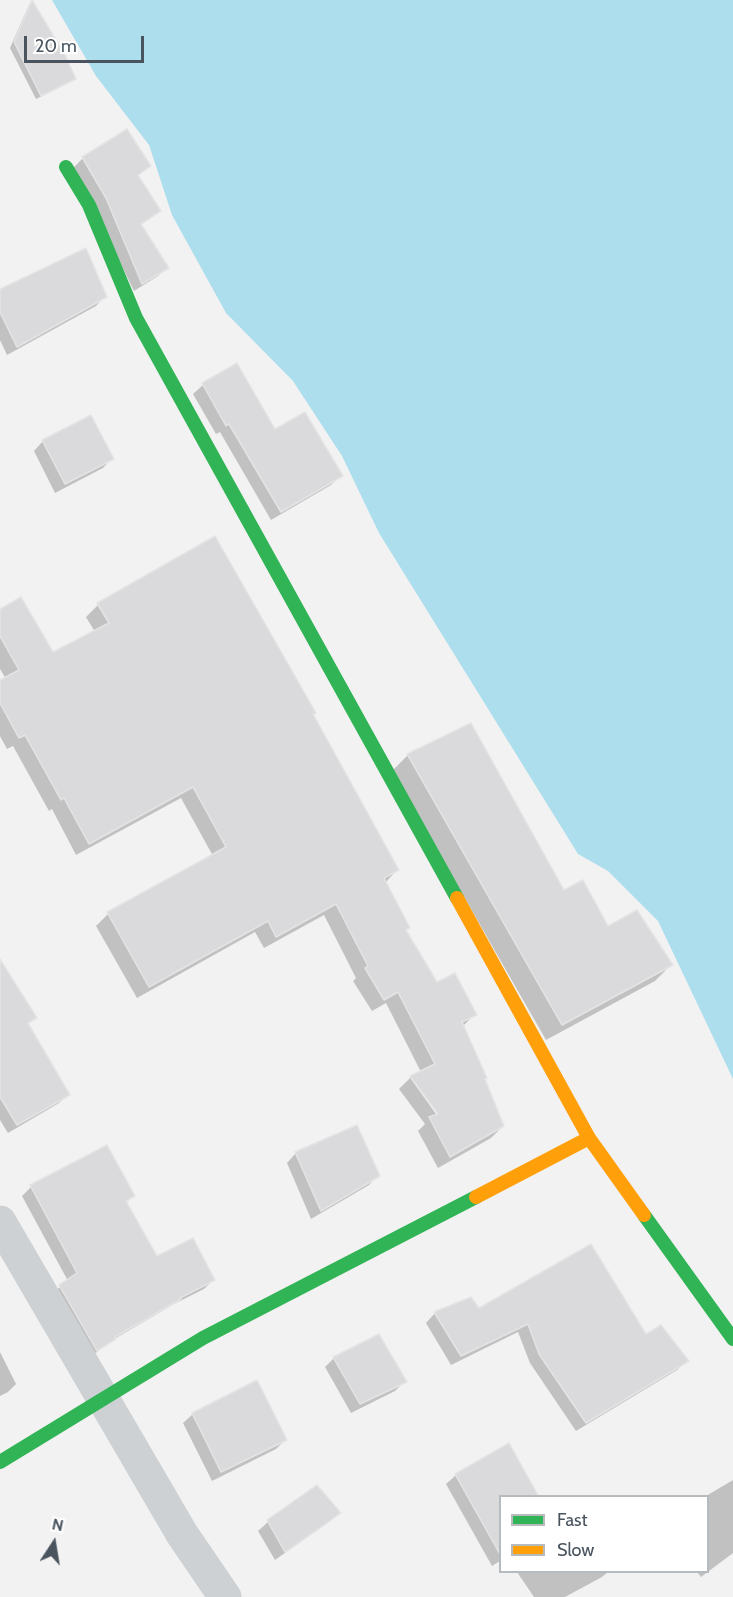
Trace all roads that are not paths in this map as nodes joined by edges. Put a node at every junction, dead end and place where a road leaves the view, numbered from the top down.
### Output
1 (66, 167) dead end
2 (589, 1138) junction
3 (0, 1222) edge
4 (733, 1339) edge
5 (103, 1399) junction
6 (0, 1462) edge
7 (225, 1597) edge

1 - 2 street
2 - 4 street
2 - 5 street
3 - 5 street
5 - 6 street
5 - 7 street

